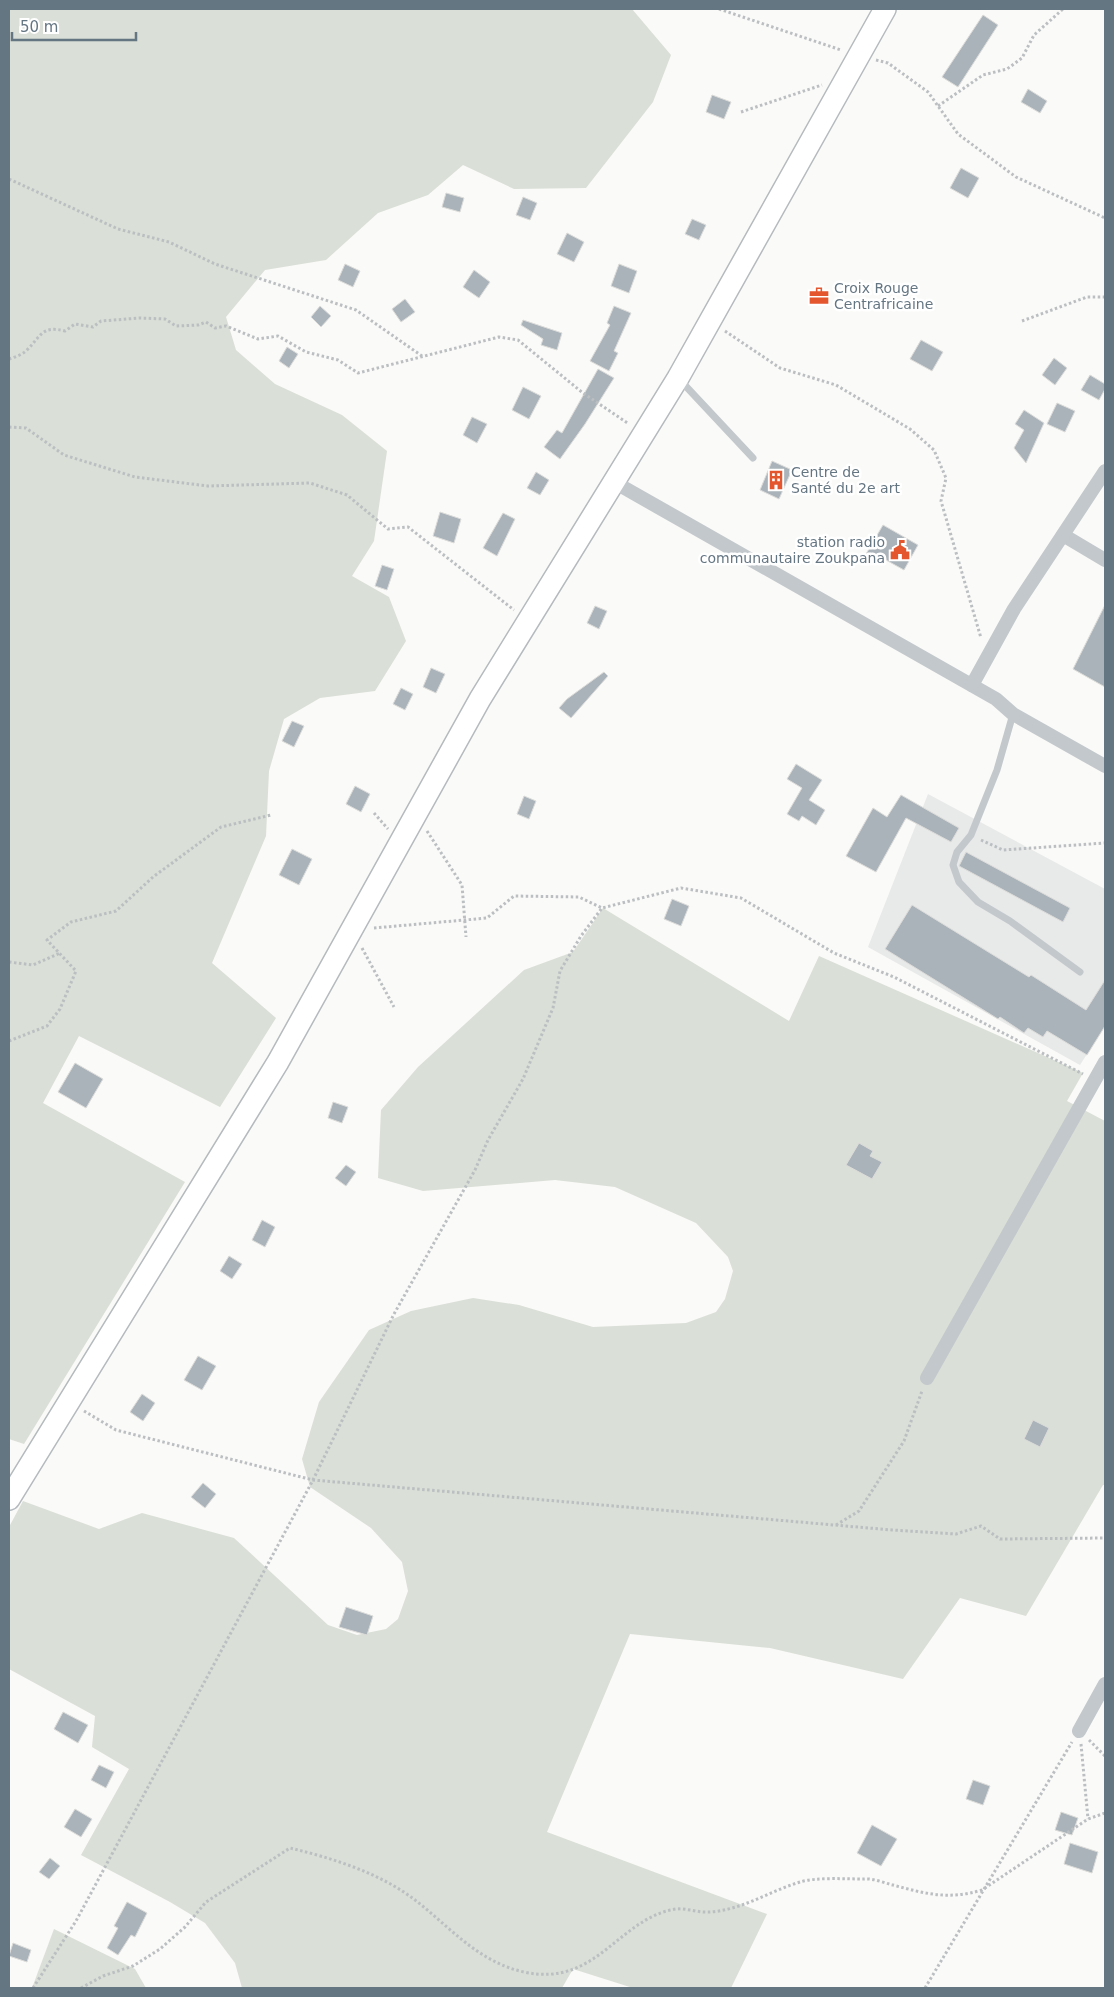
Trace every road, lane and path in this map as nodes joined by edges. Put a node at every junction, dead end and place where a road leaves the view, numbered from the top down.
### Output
1 (719, 9) edge
2 (885, 9) edge
3 (1063, 9) edge
4 (858, 55) junction
5 (846, 76) junction
6 (938, 106) junction
7 (741, 112) dead end
8 (9, 179) edge
9 (1105, 218) edge
10 (1105, 297) edge
11 (710, 321) junction
12 (1022, 321) dead end
13 (422, 357) junction
14 (9, 359) edge
15 (678, 378) junction
16 (9, 427) edge
17 (644, 434) junction
18 (753, 458) dead end
19 (1105, 472) edge
20 (614, 482) junction
21 (1063, 535) junction
22 (1105, 560) edge
23 (528, 621) junction
24 (987, 660) junction
25 (972, 685) junction
26 (1013, 714) junction
27 (1105, 766) edge
28 (416, 814) junction
29 (271, 815) dead end
30 (972, 835) junction
31 (1105, 842) edge
32 (602, 908) junction
33 (465, 922) junction
34 (352, 930) junction
35 (466, 938) dead end
36 (60, 953) junction
37 (9, 962) edge
38 (1080, 972) dead end
39 (394, 1007) dead end
40 (9, 1041) edge
41 (1105, 1062) edge
42 (1094, 1080) junction
43 (927, 1378) joint
44 (69, 1401) junction
45 (313, 1480) junction
46 (9, 1498) edge
47 (836, 1524) junction
48 (1105, 1538) edge
49 (1105, 1684) edge
50 (1079, 1731) junction
51 (1105, 1756) edge
52 (1105, 1813) edge
53 (1088, 1819) junction
54 (982, 1890) junction
55 (33, 1988) edge
56 (82, 1988) edge
57 (925, 1988) edge

1 - 4 path
2 - 4 main road
3 - 6 path
4 - 5 main road
4 - 6 path
5 - 7 path
5 - 11 main road
6 - 9 path
8 - 13 path
10 - 12 path
11 - 15 main road
11 - 24 path
13 - 14 path
13 - 17 path
15 - 17 main road
15 - 18 lane
16 - 23 path
17 - 20 main road
19 - 21 street
20 - 23 main road
20 - 25 street
21 - 22 street
21 - 24 street
23 - 28 main road
24 - 25 street
25 - 26 street
26 - 27 street
26 - 30 lane
28 - 33 path
28 - 34 main road
29 - 36 path
30 - 31 path
30 - 38 lane
32 - 33 path
32 - 42 path
32 - 45 path
33 - 34 path
33 - 35 path
34 - 39 path
34 - 44 main road
36 - 37 path
36 - 40 path
41 - 42 street
42 - 43 street
43 - 47 path
44 - 45 path
44 - 46 main road
45 - 47 path
45 - 55 path
47 - 48 path
49 - 50 street
50 - 51 path
50 - 53 path
50 - 54 path
52 - 53 path
53 - 54 path
54 - 56 path
54 - 57 path

